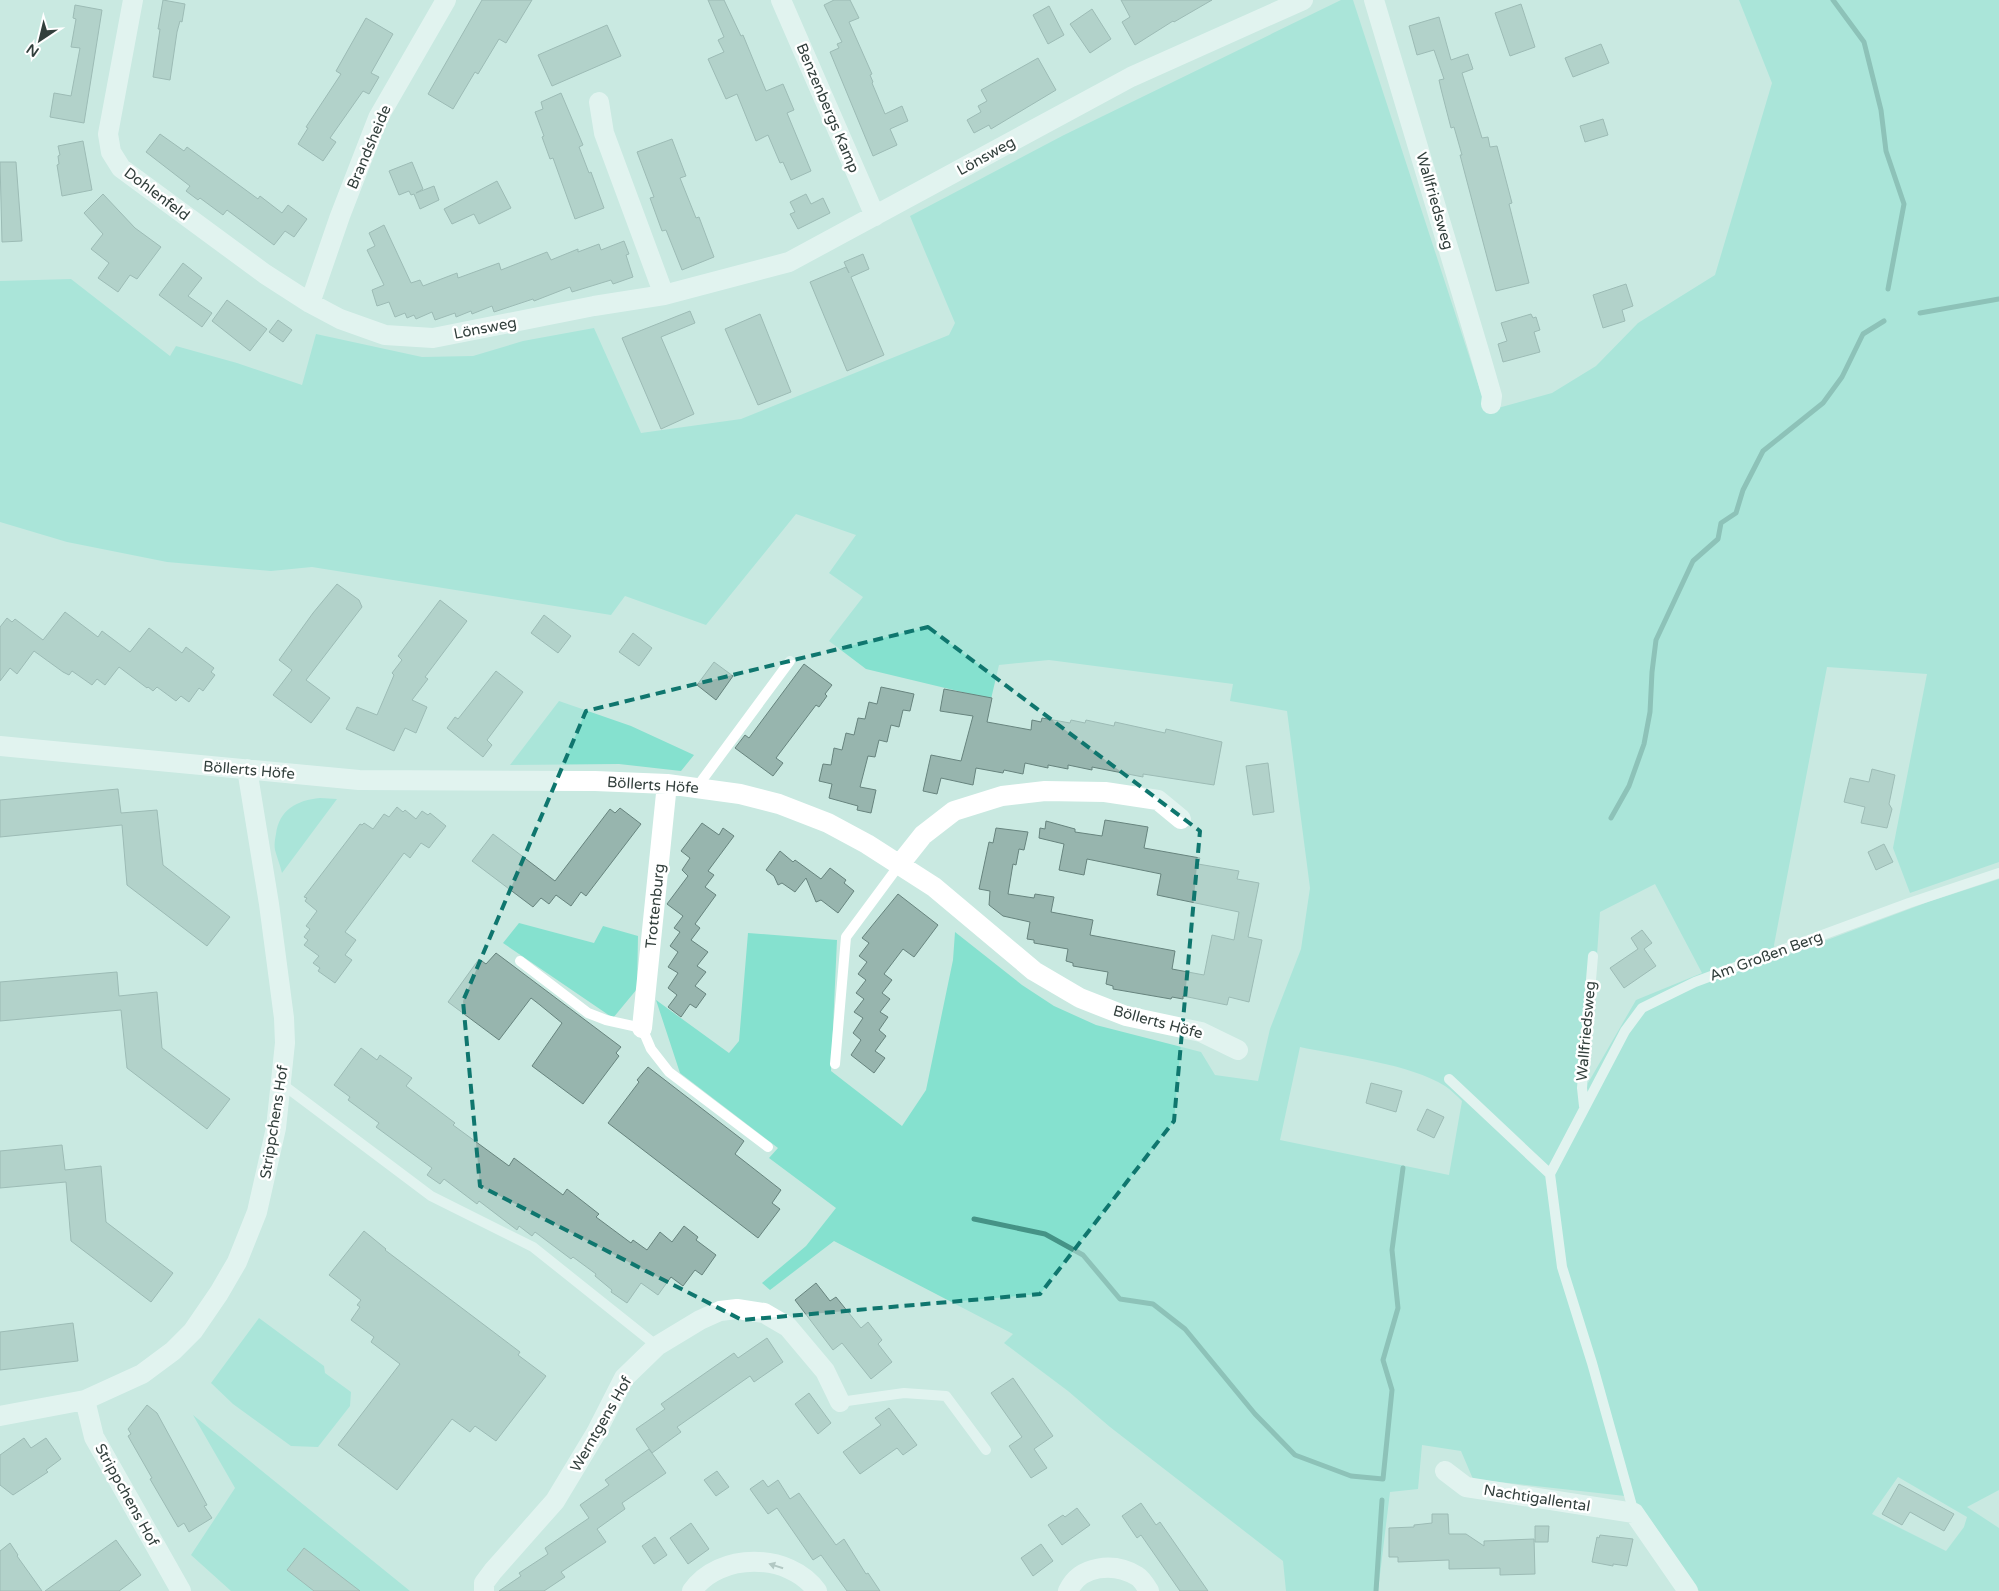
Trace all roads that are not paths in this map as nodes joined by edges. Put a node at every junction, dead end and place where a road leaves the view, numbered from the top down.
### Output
1 (133, 0) edge
2 (446, 0) edge
3 (782, 0) edge
4 (1303, 0) edge
5 (1374, 0) edge
6 (599, 102) dead end
7 (874, 216) junction
8 (664, 295) junction
9 (310, 302) junction
10 (1491, 404) dead end
11 (790, 662) dead end
12 (0, 746) edge
13 (247, 769) junction
14 (667, 784) junction
15 (697, 787) junction
16 (1181, 818) dead end
17 (900, 864) junction
18 (1999, 872) edge
19 (1592, 956) dead end
20 (520, 961) dead end
21 (642, 1028) junction
22 (1238, 1050) dead end
23 (835, 1064) dead end
24 (1449, 1079) dead end
25 (282, 1084) junction
26 (1584, 1106) junction
27 (768, 1147) dead end
28 (1550, 1174) junction
29 (657, 1346) junction
30 (85, 1400) junction
31 (840, 1402) joint
32 (0, 1416) edge
33 (986, 1450) dead end
34 (1445, 1471) dead end
35 (1634, 1513) junction
36 (176, 1589) edge
37 (484, 1591) edge
38 (692, 1591) edge
39 (817, 1591) edge
40 (1068, 1591) edge
41 (1149, 1591) edge
42 (1688, 1591) edge

1 - 9 street, Dohlenfeld
2 - 9 street, Brandsheide
3 - 7 street, Benzenbergs Kamp
4 - 7 street, Lönsweg
5 - 10 street, Wallfriedsweg
6 - 8 street
7 - 8 street, Lönsweg
8 - 9 street, Lönsweg
11 - 15 lane
12 - 13 street, Böllerts Höfe
13 - 14 street, Böllerts Höfe
13 - 25 street, Strippchens Hof
14 - 15 street, Böllerts Höfe
14 - 21 street, Trottenburg
15 - 17 street, Böllerts Höfe
16 - 17 street
17 - 22 street, Böllerts Höfe
17 - 23 lane
18 - 26 lane, Am Großen Berg
19 - 26 lane, Wallfriedsweg
20 - 21 lane
21 - 27 lane
24 - 28 lane
25 - 29 lane
25 - 30 street, Strippchens Hof
26 - 28 lane, Am Großen Berg
28 - 35 lane
29 - 31 street, Werntgens Hof
29 - 37 street, Werntgens Hof
30 - 32 street, Strippchens Hof
30 - 36 street, Strippchens Hof
31 - 33 lane, Werntgens Hof
34 - 35 street, Nachtigallental
35 - 42 street
39 -> 38 street
40 - 41 street

